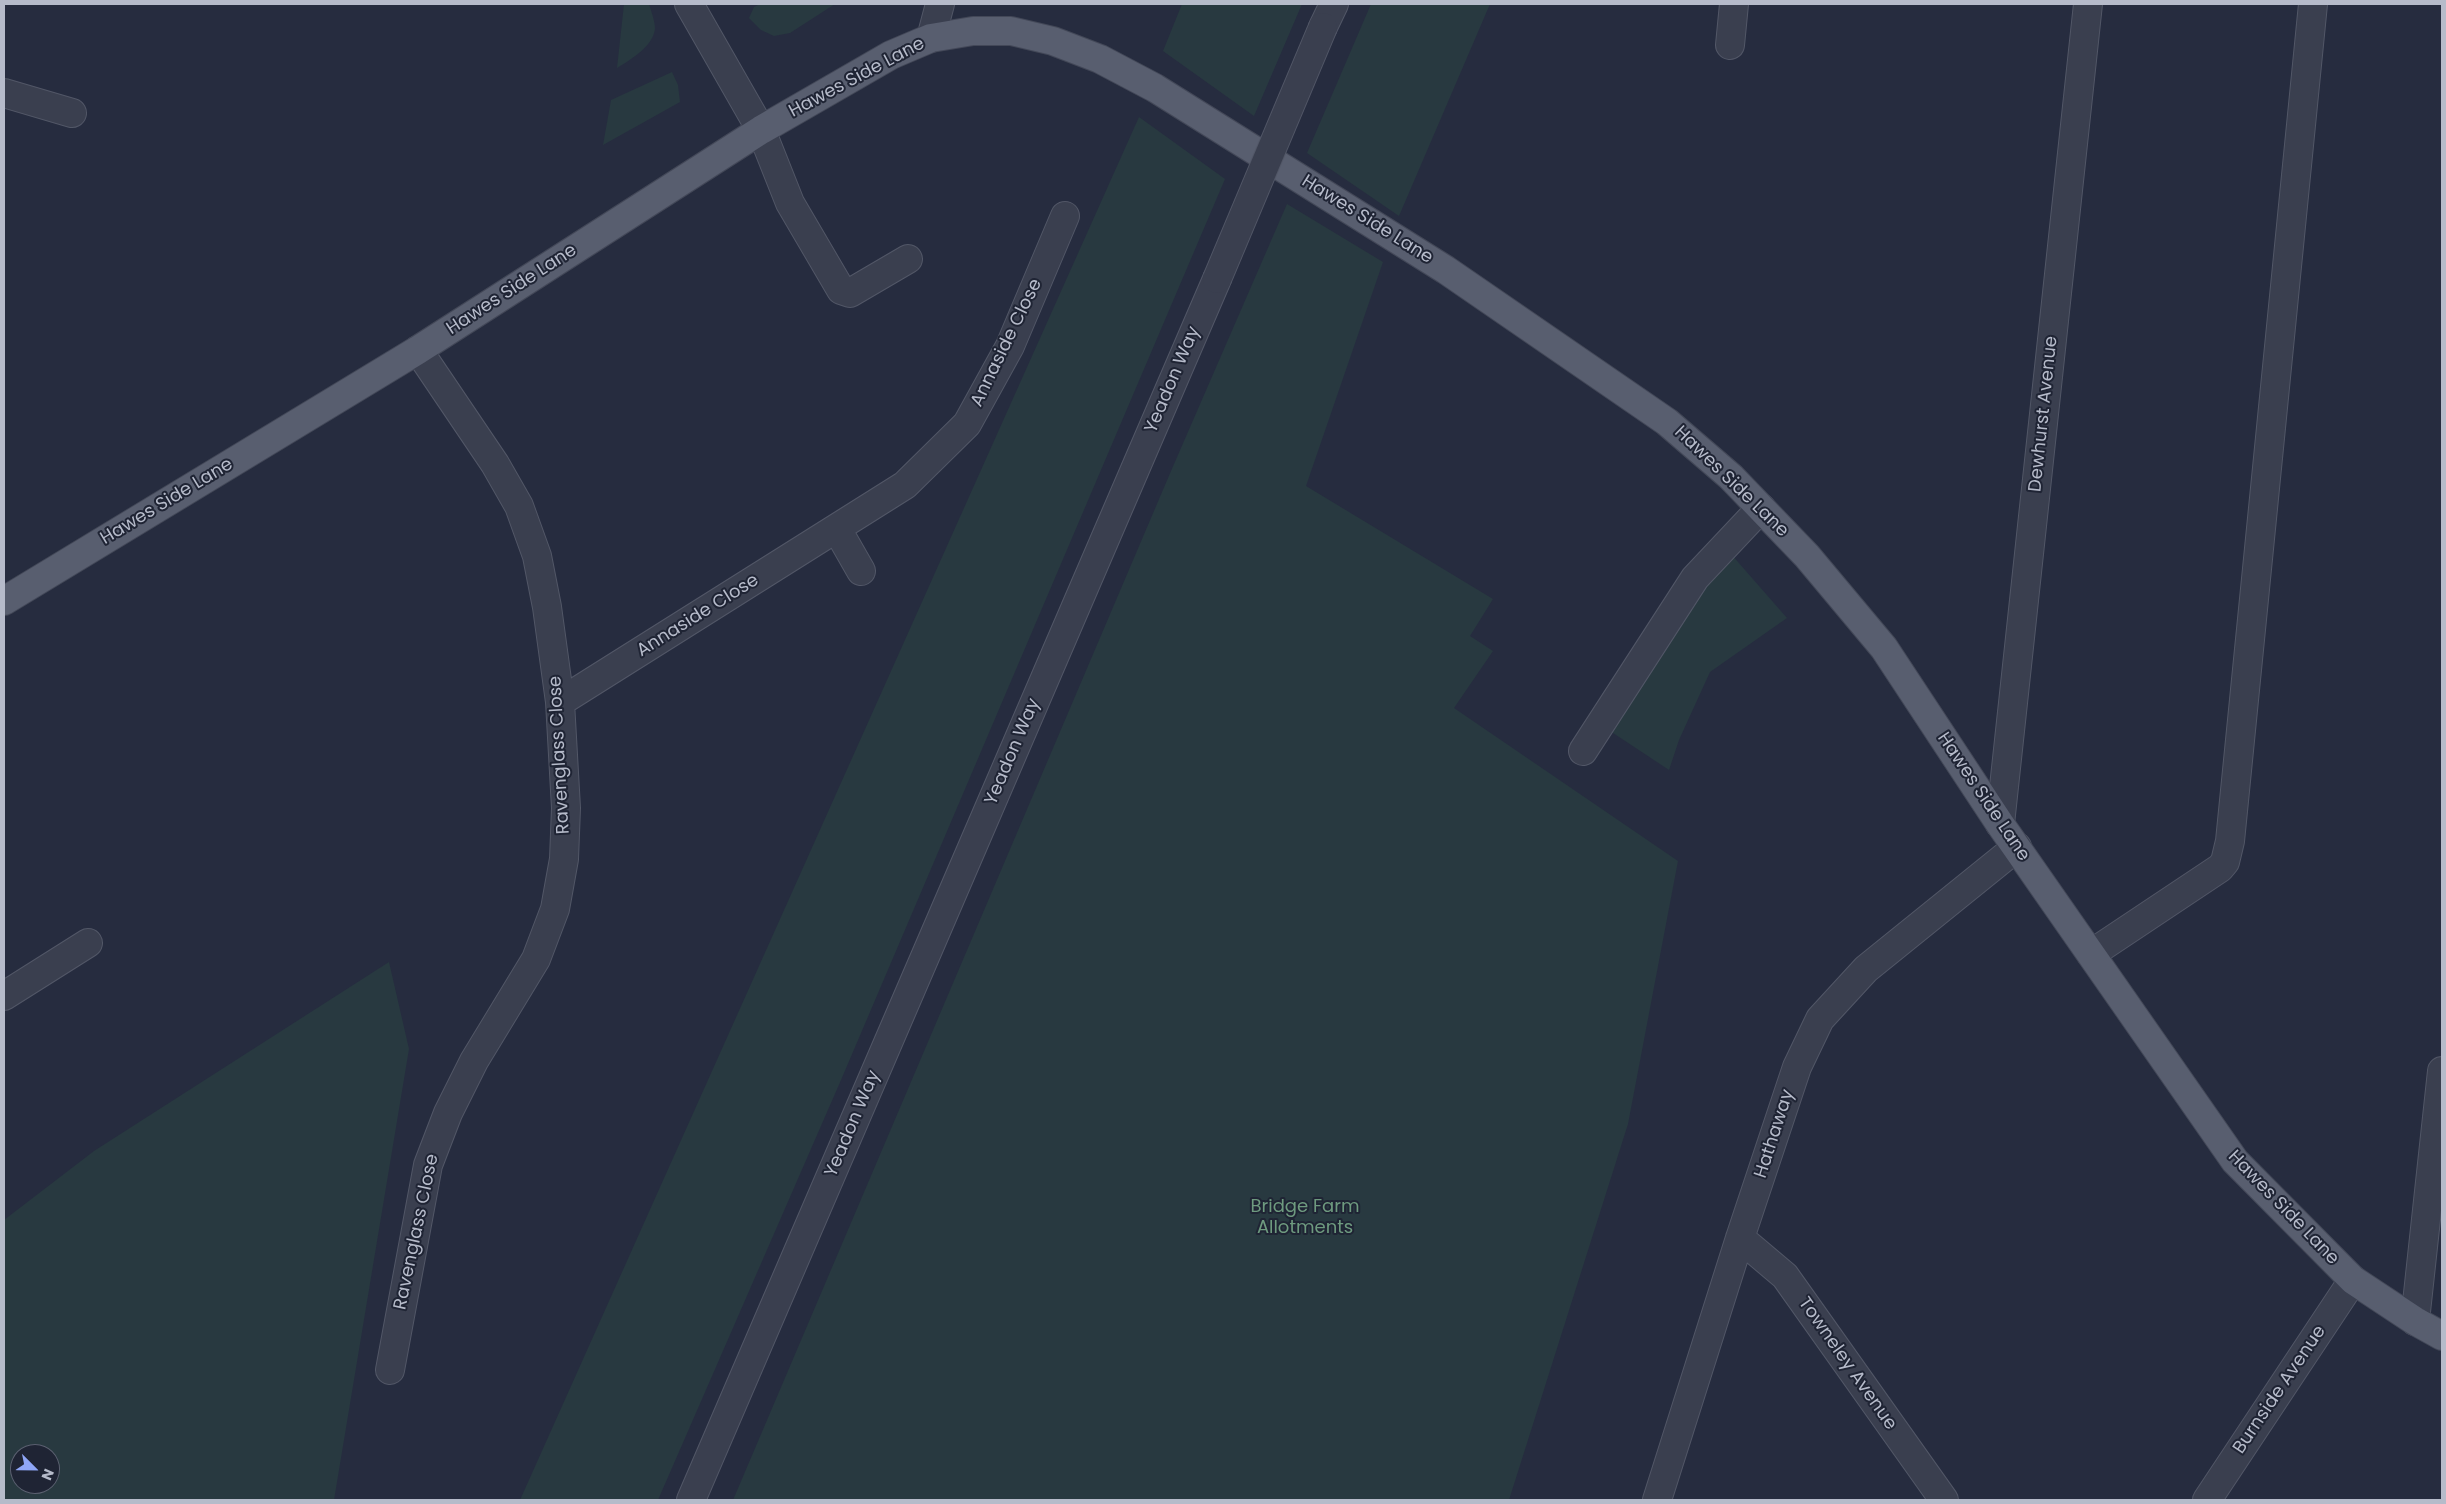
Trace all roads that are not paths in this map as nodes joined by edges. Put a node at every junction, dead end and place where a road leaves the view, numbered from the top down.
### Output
1 (689, 4) edge
2 (940, 4) edge
3 (1734, 4) edge
4 (2088, 4) edge
5 (2313, 4) edge
6 (1328, 15) edge
7 (931, 38) junction
8 (1730, 45) dead end
9 (4, 93) edge
10 (72, 113) dead end
11 (761, 130) junction
12 (1065, 216) dead end
13 (908, 259) dead end
14 (418, 350) junction
15 (1761, 508) junction
16 (837, 529) junction
17 (861, 571) dead end
18 (4, 601) edge
19 (560, 702) junction
20 (1583, 751) dead end
21 (2000, 824) junction
22 (2017, 848) junction
23 (88, 943) dead end
24 (2090, 954) junction
25 (4, 996) edge
26 (2442, 1071) edge
27 (1740, 1238) junction
28 (2353, 1280) junction
29 (2415, 1321) junction
30 (2442, 1336) edge
31 (390, 1370) dead end
32 (691, 1500) edge
33 (1657, 1500) edge
34 (1944, 1500) edge
35 (2207, 1500) edge

1 - 11 street
2 - 7 street
3 - 8 street
4 - 21 street, Dewhurst Avenue
5 - 24 street
6 - 32 street, Yeadon Way, bridge
7 - 11 main road, Hawes Side Lane
7 - 15 main road, Hawes Side Lane
9 - 10 street
11 - 13 street
11 - 14 main road, Hawes Side Lane
12 - 16 street, Annaside Close
14 - 18 main road, Hawes Side Lane
14 - 19 street, Ravenglass Close
15 - 20 street
15 - 21 main road, Hawes Side Lane
16 - 17 street
16 - 19 street, Annaside Close
19 - 31 street, Ravenglass Close
21 - 22 main road, Hawes Side Lane
22 - 24 main road, Hawes Side Lane
22 - 27 street, Hathaway
23 - 25 street
24 - 28 main road, Hawes Side Lane
26 - 29 street
27 - 33 street, Hathaway
27 - 34 street, Towneley Avenue
28 - 29 main road, Hawes Side Lane
28 - 35 street, Burnside Avenue
29 - 30 main road, Hawes Side Lane

